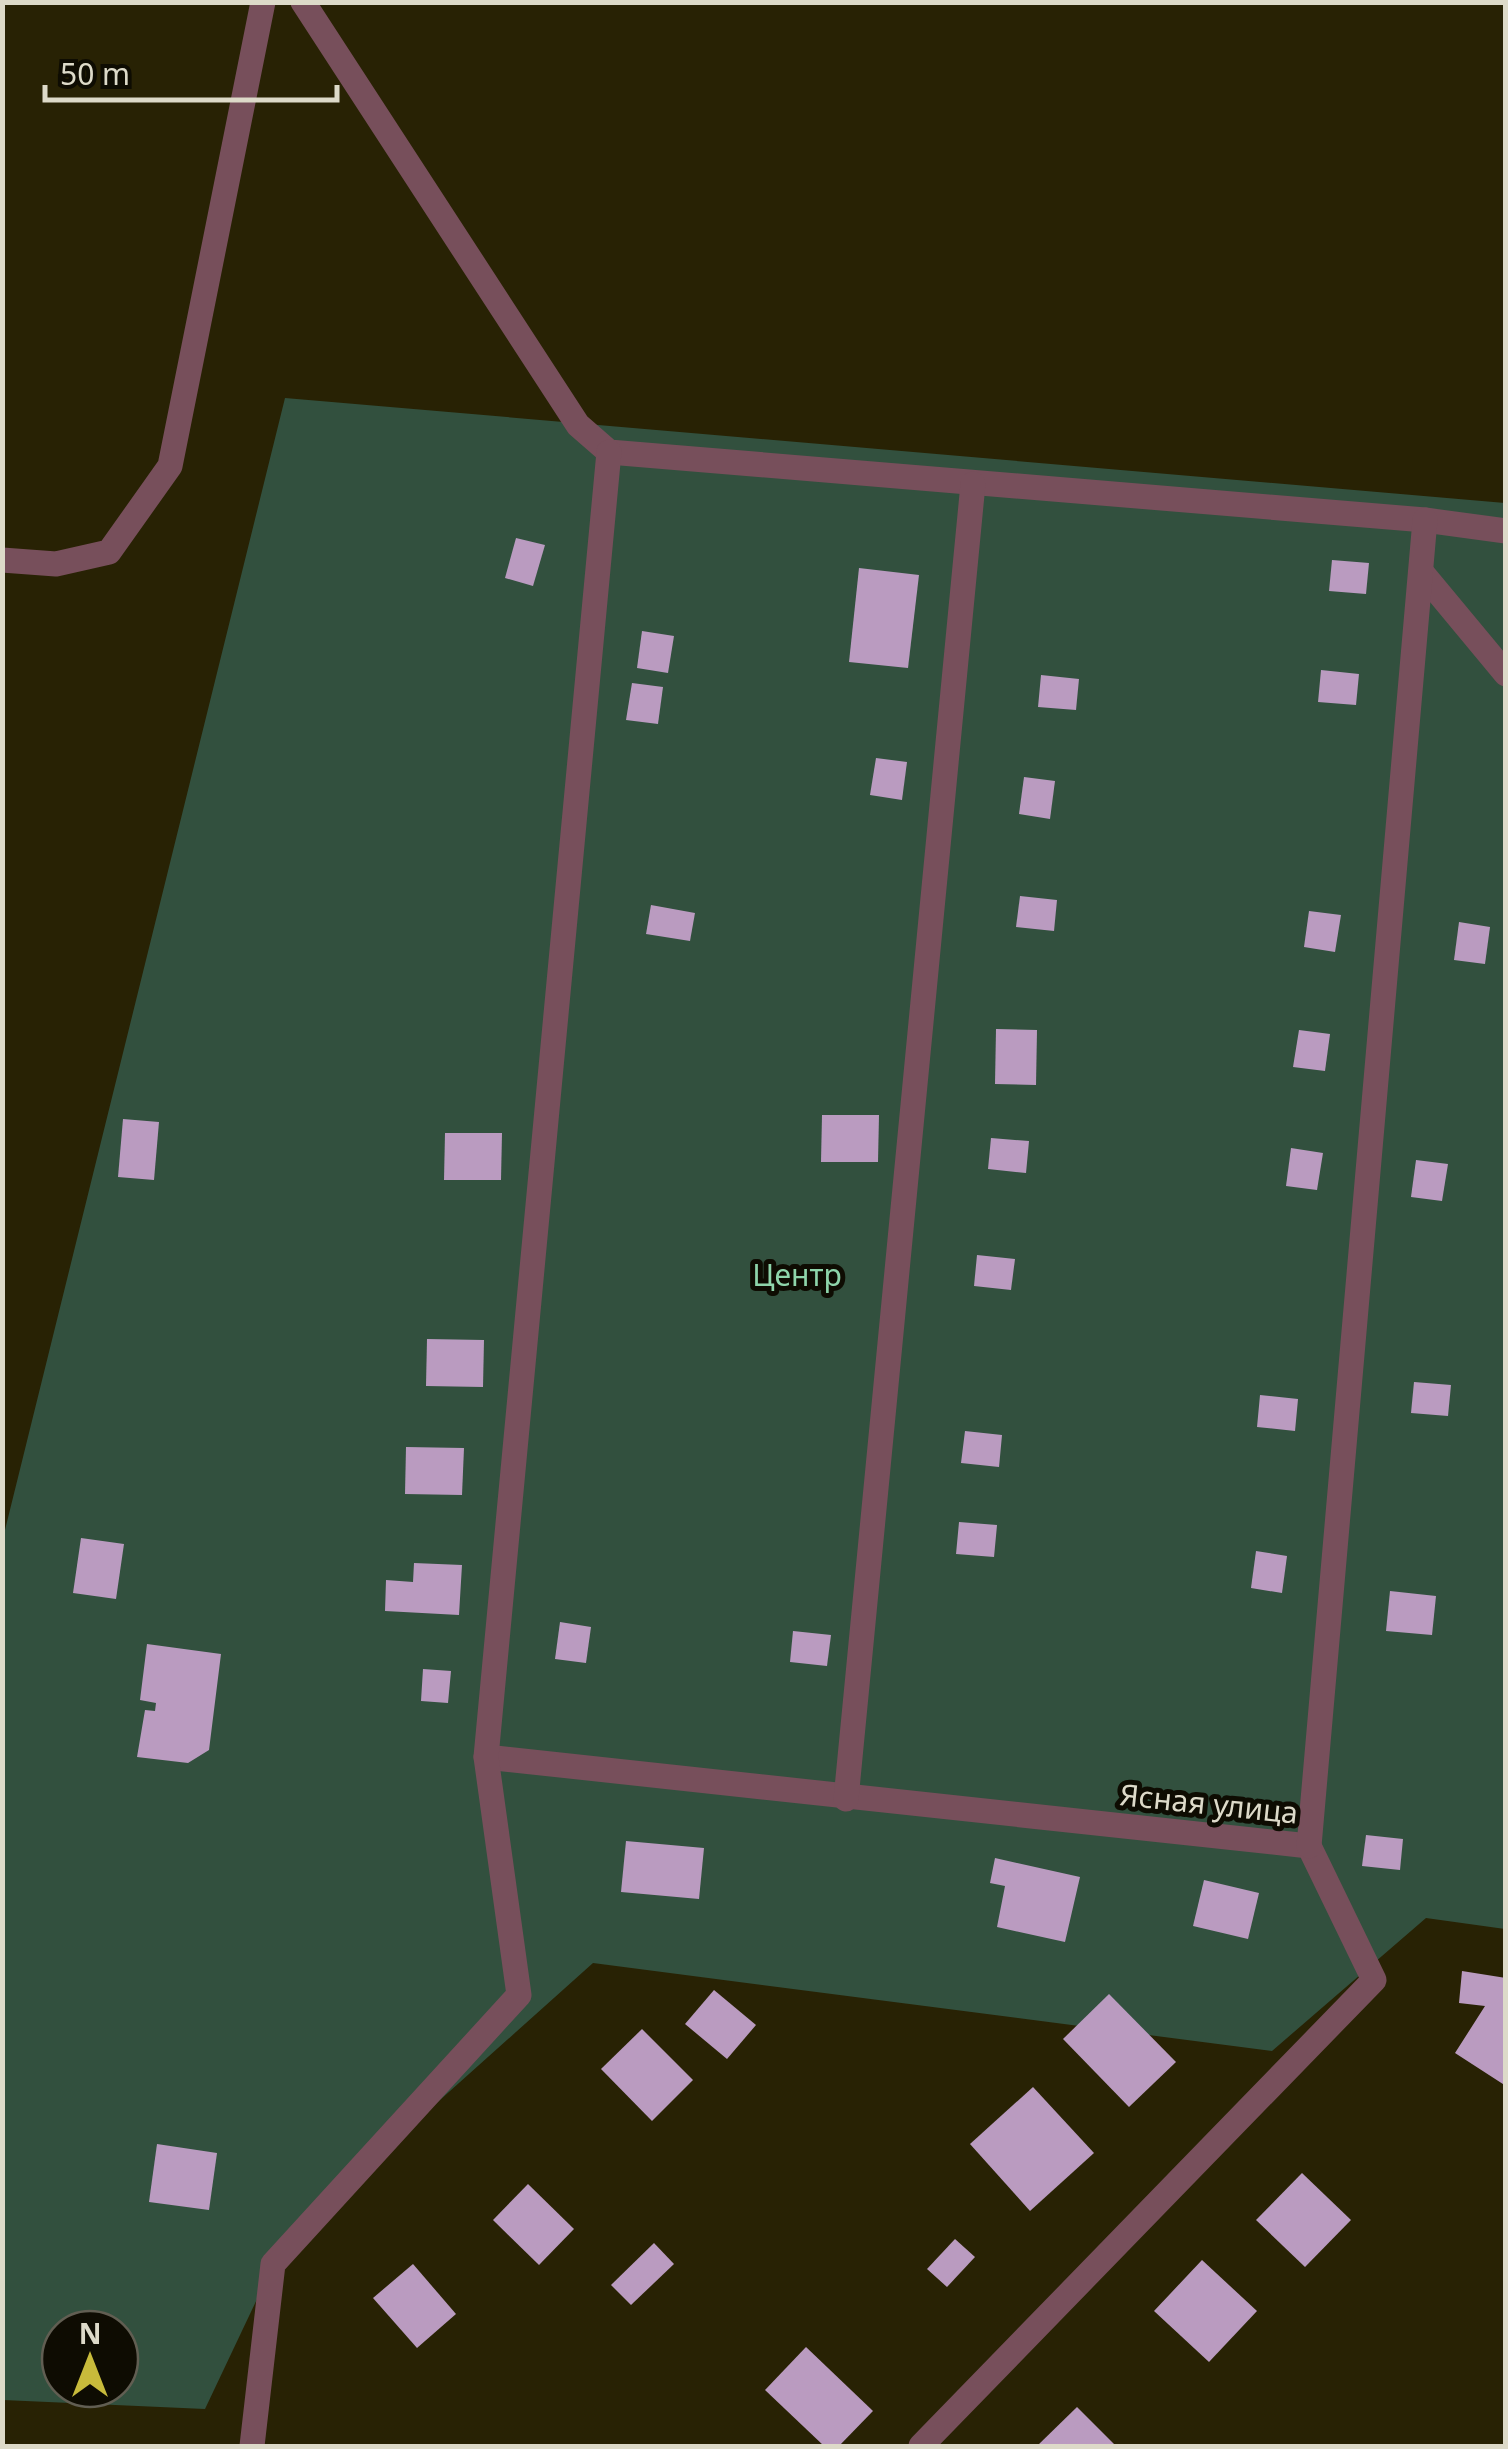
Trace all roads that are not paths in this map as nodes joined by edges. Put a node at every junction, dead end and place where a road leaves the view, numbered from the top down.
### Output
1 (263, 2) edge
2 (303, 2) edge
3 (609, 452) junction
4 (973, 484) junction
5 (1425, 520) junction
6 (1506, 531) edge
7 (2, 560) edge
8 (1423, 574) junction
9 (1506, 674) edge
10 (486, 1758) junction
11 (846, 1799) junction
12 (1309, 1846) junction
13 (252, 2446) edge
14 (921, 2446) edge

1 - 7 street
2 - 3 street
3 - 4 street
3 - 10 street
4 - 5 street
4 - 11 street
5 - 6 street
5 - 8 street
8 - 9 street
8 - 12 street
10 - 11 street, Ясная улица
10 - 13 street
11 - 12 street, Ясная улица
12 - 14 street, Ясная улица

